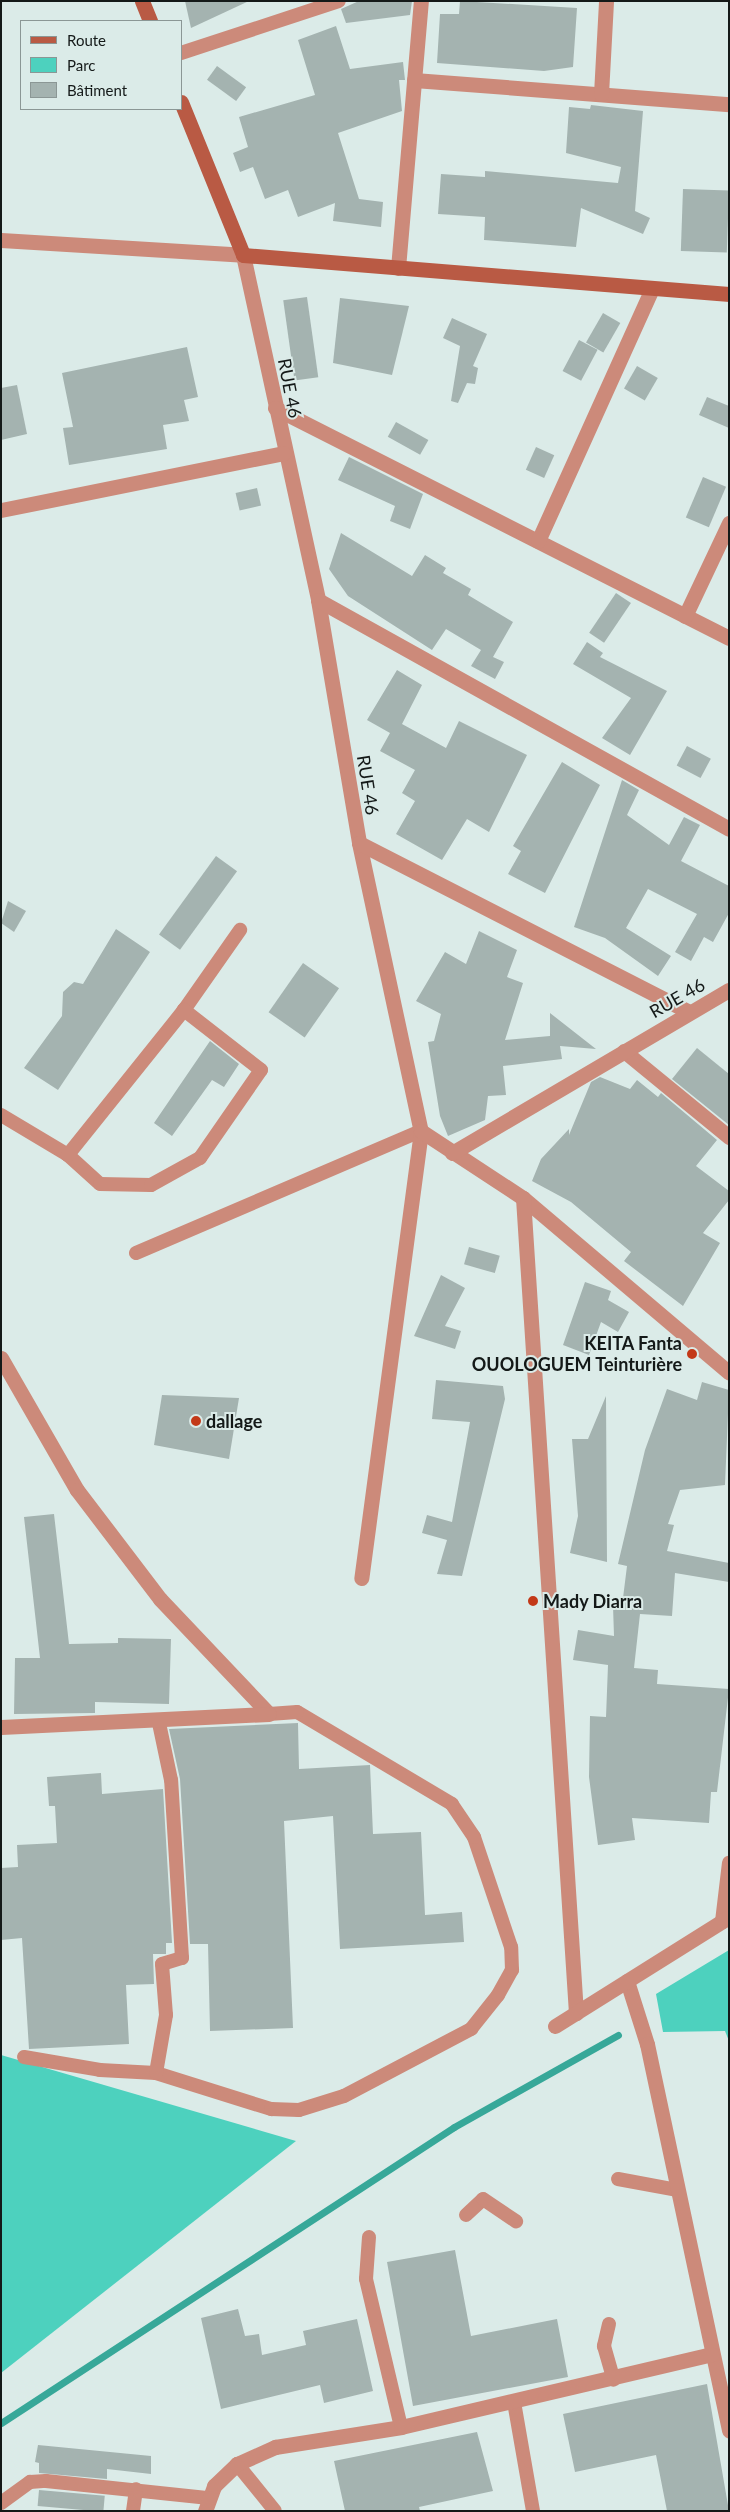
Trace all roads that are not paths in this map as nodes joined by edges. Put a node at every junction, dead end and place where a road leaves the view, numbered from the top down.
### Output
1 (142, 1) edge
2 (339, 1) edge
3 (421, 1) edge
4 (606, 1) edge
5 (150, 20) edge
6 (182, 53) edge
7 (414, 80) junction
8 (601, 94) junction
9 (182, 104) edge
10 (729, 104) edge
11 (1, 240) edge
12 (243, 256) junction
13 (398, 268) junction
14 (652, 288) junction
15 (729, 294) edge
16 (275, 408) junction
17 (283, 453) junction
18 (1, 510) edge
19 (729, 523) edge
20 (538, 541) junction
21 (318, 600) junction
22 (686, 616) junction
23 (729, 638) edge
24 (729, 830) edge
25 (359, 843) junction
26 (240, 930) dead end
27 (729, 990) edge
28 (184, 1010) junction
29 (689, 1012) junction
30 (624, 1051) junction
31 (1, 1115) edge
32 (421, 1131) junction
33 (729, 1137) edge
34 (452, 1153) junction
35 (68, 1155) junction
36 (523, 1198) junction
37 (136, 1253) dead end
38 (1, 1358) edge
39 (729, 1373) edge
40 (361, 1578) dead end
41 (269, 1714) junction
42 (158, 1723) junction
43 (1, 1727) edge
44 (729, 1862) edge
45 (726, 1919) edge
46 (627, 1981) junction
47 (576, 2013) junction
48 (555, 2026) dead end
49 (24, 2057) dead end
50 (156, 2073) junction
51 (618, 2179) dead end
52 (678, 2190) junction
53 (466, 2215) dead end
54 (516, 2221) dead end
55 (369, 2237) dead end
56 (609, 2324) dead end
57 (712, 2354) junction
58 (614, 2380) junction
59 (514, 2402) junction
60 (401, 2427) junction
61 (729, 2430) edge
62 (237, 2464) junction
63 (136, 2489) junction
64 (1, 2503) edge
65 (207, 2505) edge
66 (134, 2511) edge
67 (275, 2511) edge
68 (534, 2511) edge

1 - 5 street
2 - 6 lane
3 - 7 street
4 - 8 street
7 - 8 street
7 - 13 street
8 - 10 street
9 - 12 street, RUE 46
11 - 12 street
12 - 13 street
12 - 16 street, RUE 46
13 - 14 street
14 - 15 street
14 - 20 street
16 - 17 street, RUE 46
16 - 20 street
17 - 18 street
17 - 21 street, RUE 46
19 - 22 street
20 - 22 street
21 - 24 street
21 - 25 street, RUE 46
22 - 23 street
25 - 29 street
25 - 32 street, RUE 46
26 - 28 lane
27 - 29 street, RUE 46
28 - 35 lane
28 - 35 lane
29 - 30 street, RUE 46
30 - 33 street
30 - 34 street, RUE 46
31 - 35 lane
32 - 34 street
32 - 37 lane
32 - 40 street, RUE 46
34 - 36 street
36 - 39 street
36 - 47 street
38 - 41 street
41 - 42 street
41 - 50 lane
42 - 43 street
42 - 50 lane
44 - 45 street
45 - 46 street
46 - 47 street
46 - 52 street
47 - 48 street
49 - 50 lane
51 - 52 lane
52 - 57 street
53 - 54 lane
55 - 60 lane
56 - 58 lane
57 - 58 street
57 - 61 street
58 - 59 street
59 - 60 street
59 - 68 lane
60 - 62 street
62 - 65 street
62 - 67 lane
63 - 64 lane
63 - 65 lane
63 - 66 lane

